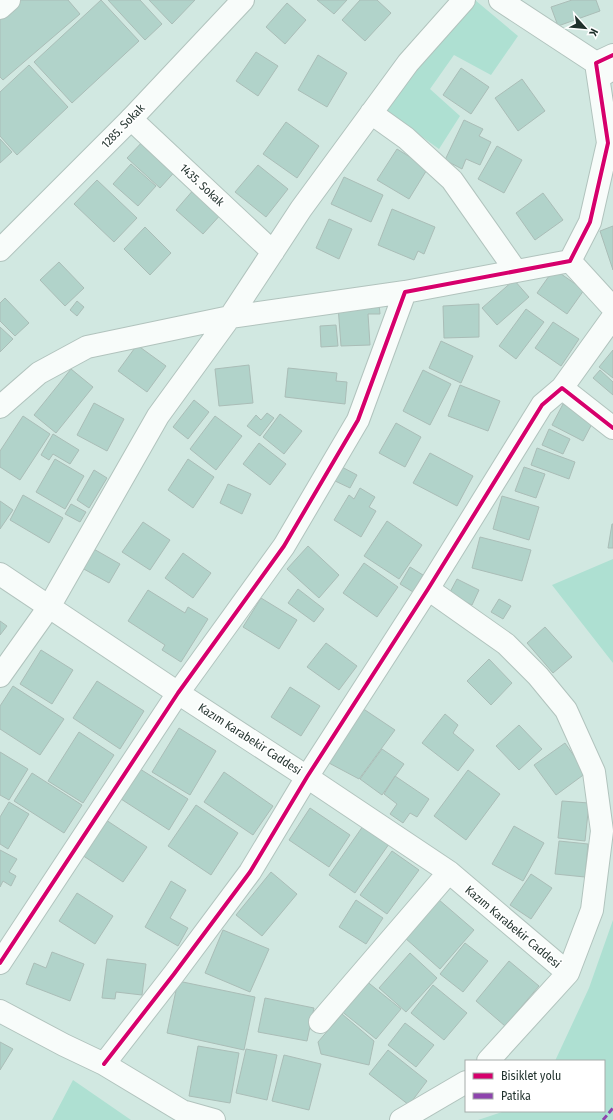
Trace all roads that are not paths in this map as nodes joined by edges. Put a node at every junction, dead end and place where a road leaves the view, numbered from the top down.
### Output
1 (9, 0) edge
2 (243, 0) edge
3 (464, 0) edge
4 (500, 0) edge
5 (0, 8) edge
6 (605, 59) edge
7 (613, 80) edge
8 (371, 113) junction
9 (131, 119) junction
10 (0, 250) edge
11 (273, 252) junction
12 (570, 261) junction
13 (516, 271) junction
14 (406, 292) junction
15 (613, 308) edge
16 (230, 317) junction
17 (613, 317) edge
18 (562, 388) junction
19 (0, 407) edge
20 (613, 428) edge
21 (0, 574) edge
22 (428, 589) junction
23 (49, 607) junction
24 (0, 676) edge
25 (178, 693) junction
26 (307, 777) junction
27 (448, 872) junction
28 (0, 963) edge
29 (568, 973) junction
30 (0, 1011) edge
31 (320, 1022) dead end
32 (489, 1060) edge
33 (104, 1064) junction
34 (465, 1083) edge
35 (214, 1120) edge
36 (401, 1120) edge

1 - 5 street
2 - 9 street, 1285. Sokak
3 - 8 street
4 - 6 street
6 - 7 street
6 - 12 street
8 - 11 street
8 - 13 street
9 - 10 street, 1285. Sokak
9 - 11 street, 1435. Sokak
11 - 16 street
12 - 13 street
12 - 15 street
13 - 14 street
14 - 16 street
14 - 25 street
16 - 19 street
16 - 23 street
17 - 18 street
18 - 20 street
18 - 22 street
21 - 23 street, Kazım Karabekir Caddesi
22 - 26 street
22 - 29 street
23 - 24 street
23 - 25 street, Kazım Karabekir Caddesi
25 - 26 street, Kazım Karabekir Caddesi
25 - 28 street
26 - 27 street, Kazım Karabekir Caddesi
26 - 33 street
27 - 29 street, Kazım Karabekir Caddesi
27 - 31 street
29 - 32 street
30 - 33 street
33 - 35 street
34 - 36 street

